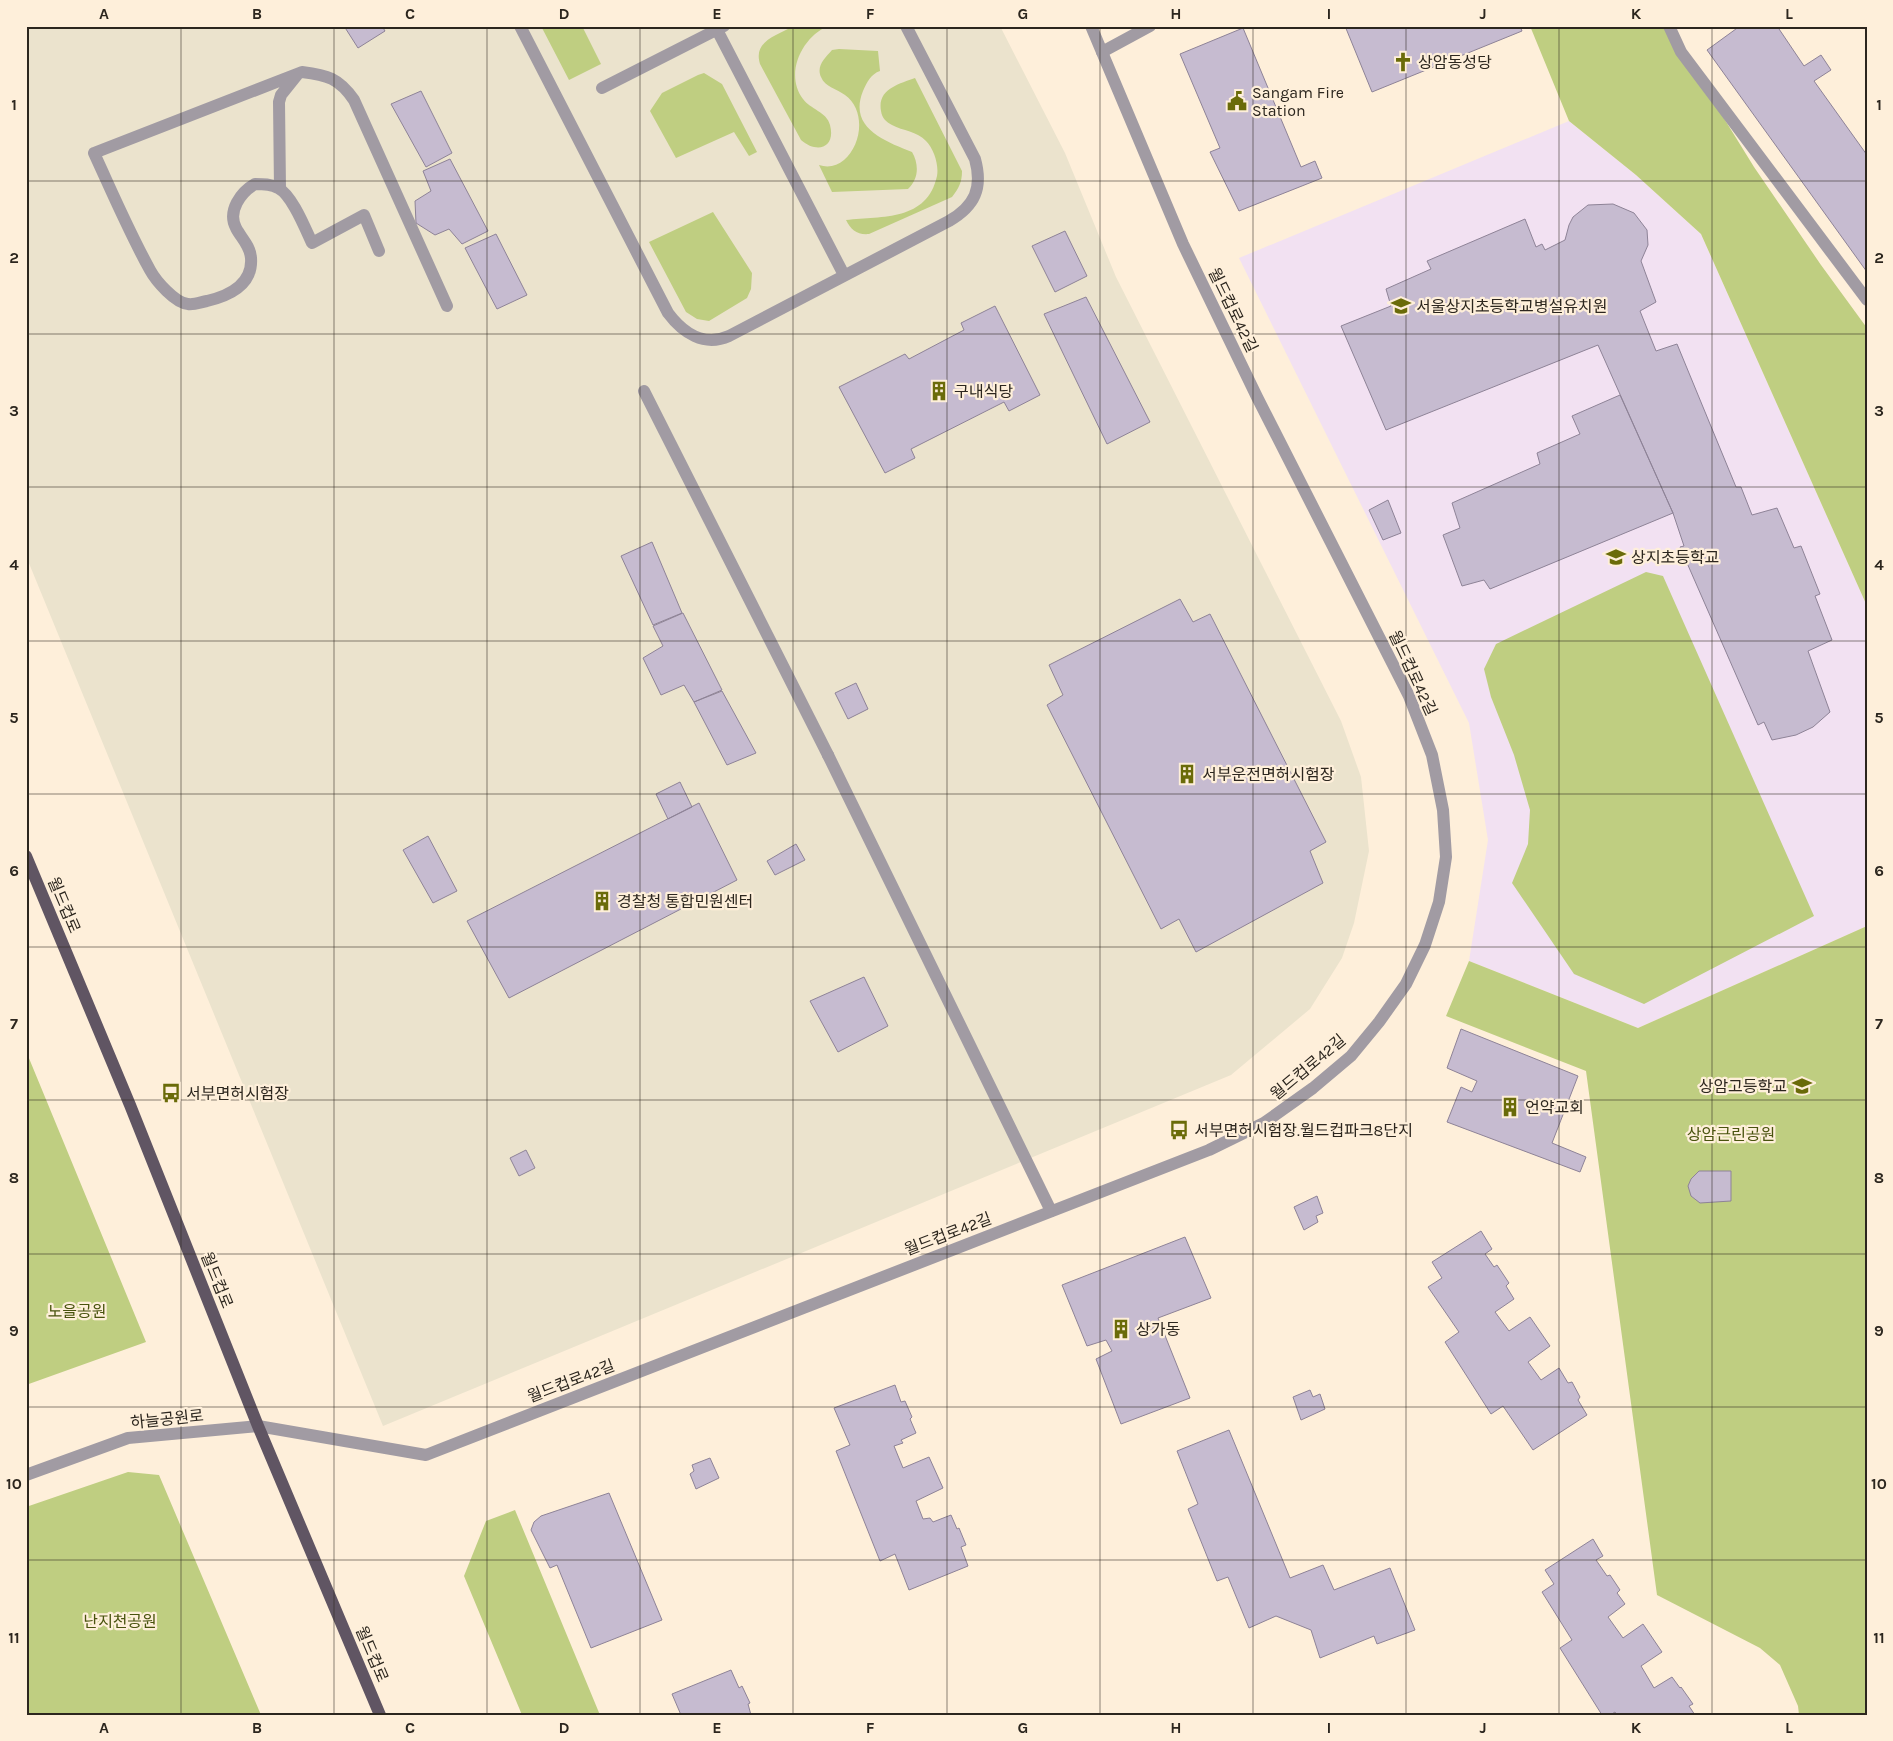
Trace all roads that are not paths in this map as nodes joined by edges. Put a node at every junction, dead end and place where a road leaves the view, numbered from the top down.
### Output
1 (520, 26) edge
2 (906, 26) edge
3 (1091, 26) edge
4 (1150, 26) edge
5 (1669, 26) edge
6 (719, 27) edge
7 (1102, 52) junction
8 (299, 73) junction
9 (602, 88) dead end
10 (280, 189) junction
11 (379, 251) dead end
12 (844, 276) junction
13 (1867, 300) edge
14 (447, 306) dead end
15 (644, 390) dead end
16 (26, 856) edge
17 (1051, 1211) junction
18 (258, 1426) junction
19 (26, 1476) edge
20 (380, 1715) edge

1 - 12 street
2 - 12 street
3 - 7 street, 월드컵로42길
4 - 7 street
5 - 13 street
6 - 9 street
6 - 12 street
7 - 17 street, 월드컵로42길
8 - 10 street
8 - 10 street
8 - 14 street
10 - 11 street
15 - 17 street
16 - 18 main road, 월드컵로
17 - 18 street, 월드컵로42길
18 - 19 street, 하늘공원로
18 - 20 main road, 월드컵로

